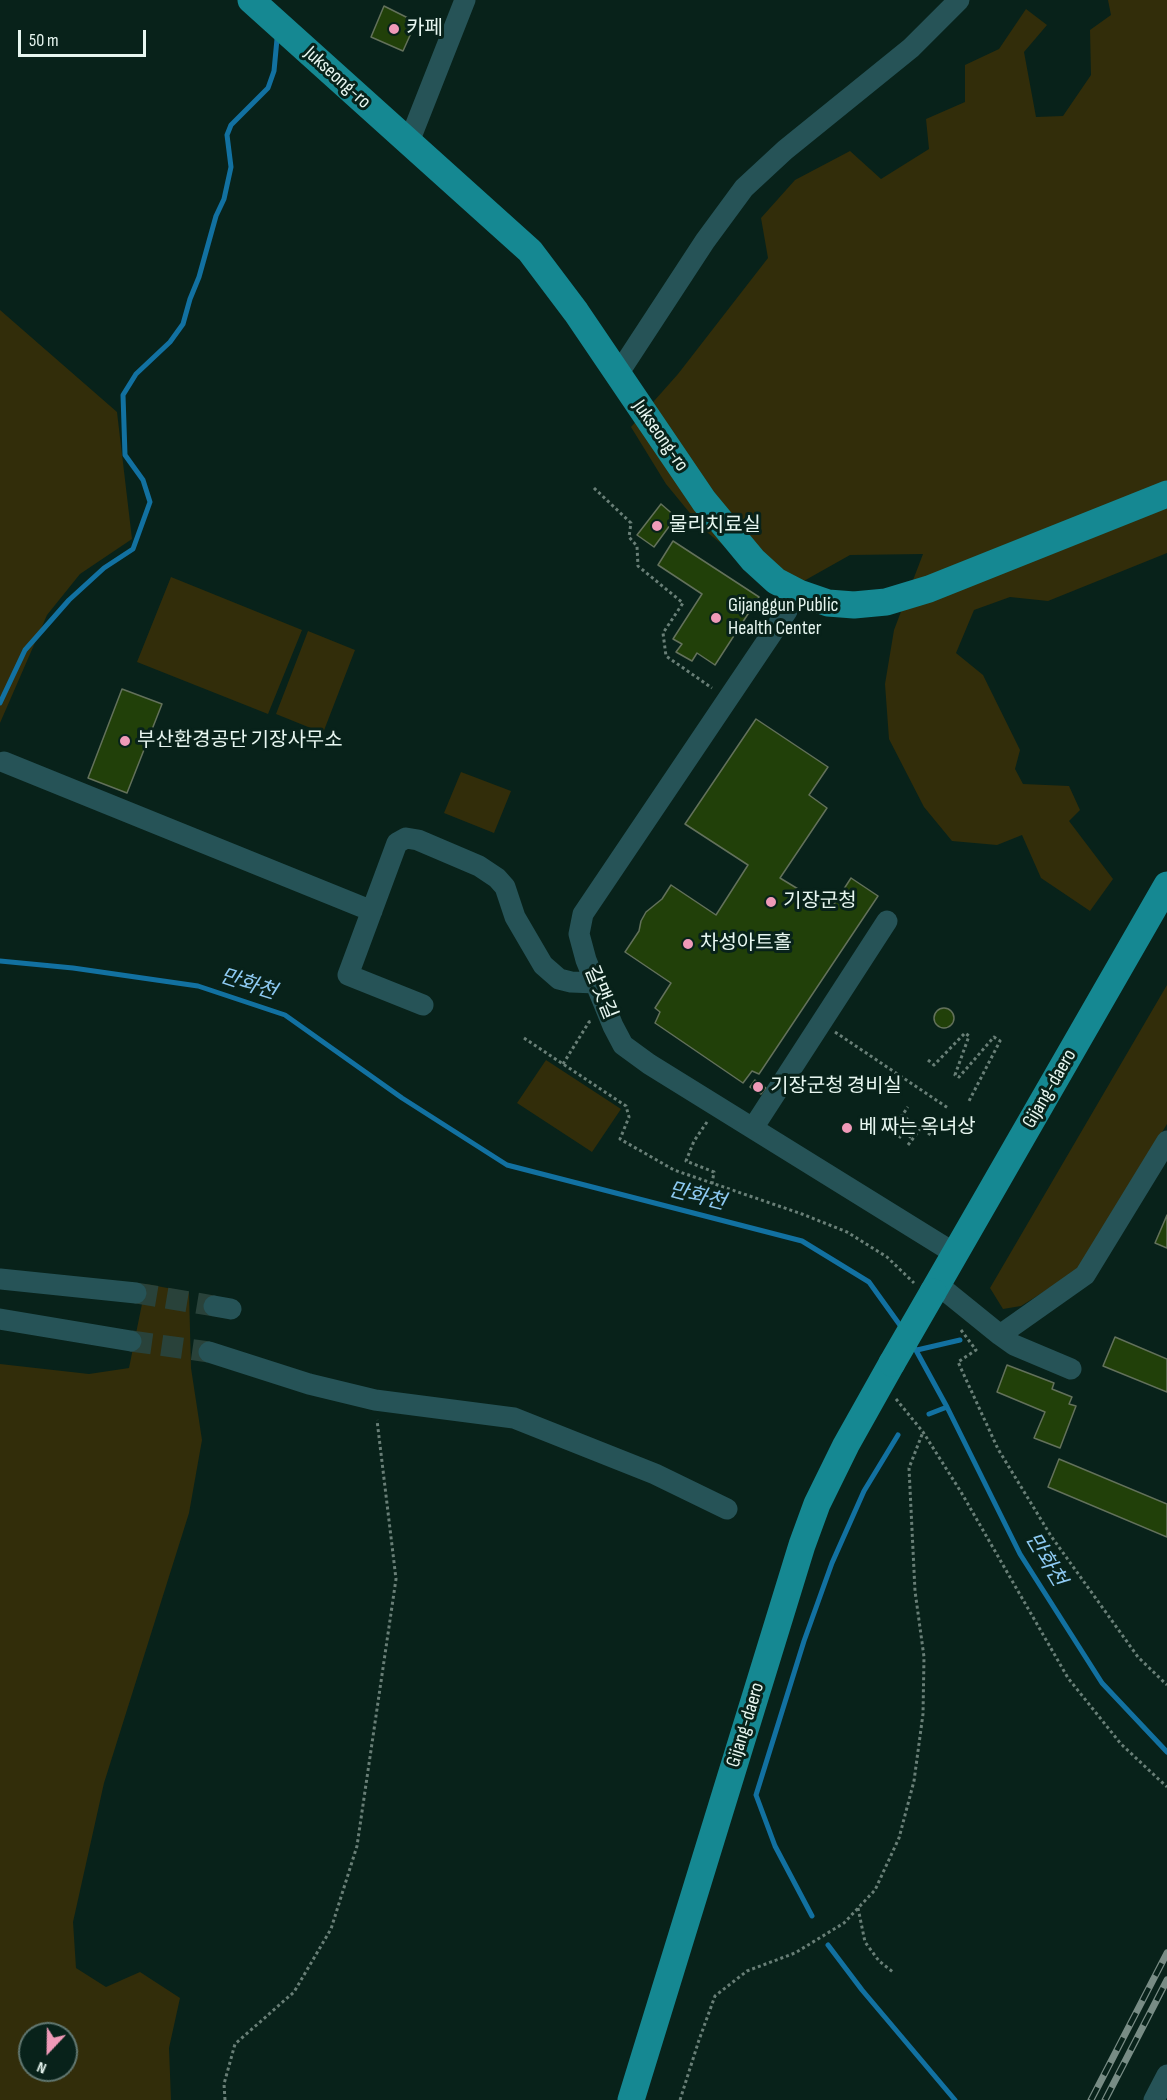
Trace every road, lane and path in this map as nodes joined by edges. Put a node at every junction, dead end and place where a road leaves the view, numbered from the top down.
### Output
1 (251, 0) edge
2 (465, 0) edge
3 (959, 0) edge
4 (409, 142) junction
5 (618, 374) junction
6 (594, 488) dead end
7 (1167, 494) edge
8 (787, 611) dead end
9 (728, 699) junction
10 (4, 762) dead end
11 (1167, 885) edge
12 (372, 911) junction
13 (887, 921) dead end
14 (596, 983) junction
15 (423, 1005) dead end
16 (608, 1014) junction
17 (821, 1023) junction
18 (524, 1038) dead end
19 (928, 1060) dead end
20 (563, 1064) junction
21 (969, 1101) dead end
22 (718, 1107) junction
23 (908, 1107) dead end
24 (948, 1108) dead end
25 (902, 1115) junction
26 (753, 1128) junction
27 (904, 1132) junction
28 (931, 1135) dead end
29 (913, 1139) junction
30 (1167, 1141) edge
31 (908, 1145) dead end
32 (712, 1184) junction
33 (954, 1253) junction
34 (0, 1279) edge
35 (930, 1288) junction
36 (136, 1293) tunnel mouth
37 (0, 1319) edge
38 (959, 1326) dead end
39 (1000, 1335) junction
40 (131, 1341) tunnel mouth
41 (209, 1352) tunnel mouth
42 (1071, 1369) dead end
43 (887, 1372) junction
44 (375, 1400) junction
45 (923, 1432) junction
46 (727, 1509) dead end
47 (1167, 1685) edge
48 (1167, 1787) edge
49 (858, 1908) junction
50 (893, 1972) dead end
51 (1167, 2075) edge
52 (225, 2100) edge
53 (631, 2100) edge
54 (680, 2100) edge
55 (1154, 2100) edge

1 - 4 main road, Jukseong-ro
2 - 4 street
3 - 5 street
4 - 5 main road, Jukseong-ro
5 - 7 main road, Jukseong-ro
6 - 9 path
8 - 9 street, 갈맷길
9 - 14 street, 갈맷길
10 - 12 street
11 - 33 main road, Gijang-daero
12 - 14 street
12 - 15 street
13 - 17 street
14 - 16 street, 갈맷길
16 - 20 path
16 - 22 street, 갈맷길
17 - 24 path
17 - 26 street
18 - 20 path
19 - 21 path
20 - 32 path
22 - 26 street, 갈맷길
22 - 32 path
23 - 25 path
25 - 27 path
25 - 27 path
26 - 33 street, 갈맷길
27 - 29 path
28 - 29 path
29 - 31 path
30 - 39 street
32 - 35 path
33 - 35 main road, Gijang-daero
34 - 36 street
35 - 39 street
35 - 43 main road, Gijang-daero, bridge
37 - 40 street
38 - 47 path
39 - 42 street
41 - 44 street
43 - 45 path
43 - 53 main road, Gijang-daero
44 - 46 street
44 - 52 path
45 - 48 path
45 - 49 path
49 - 50 path
49 - 54 path
51 - 55 street

